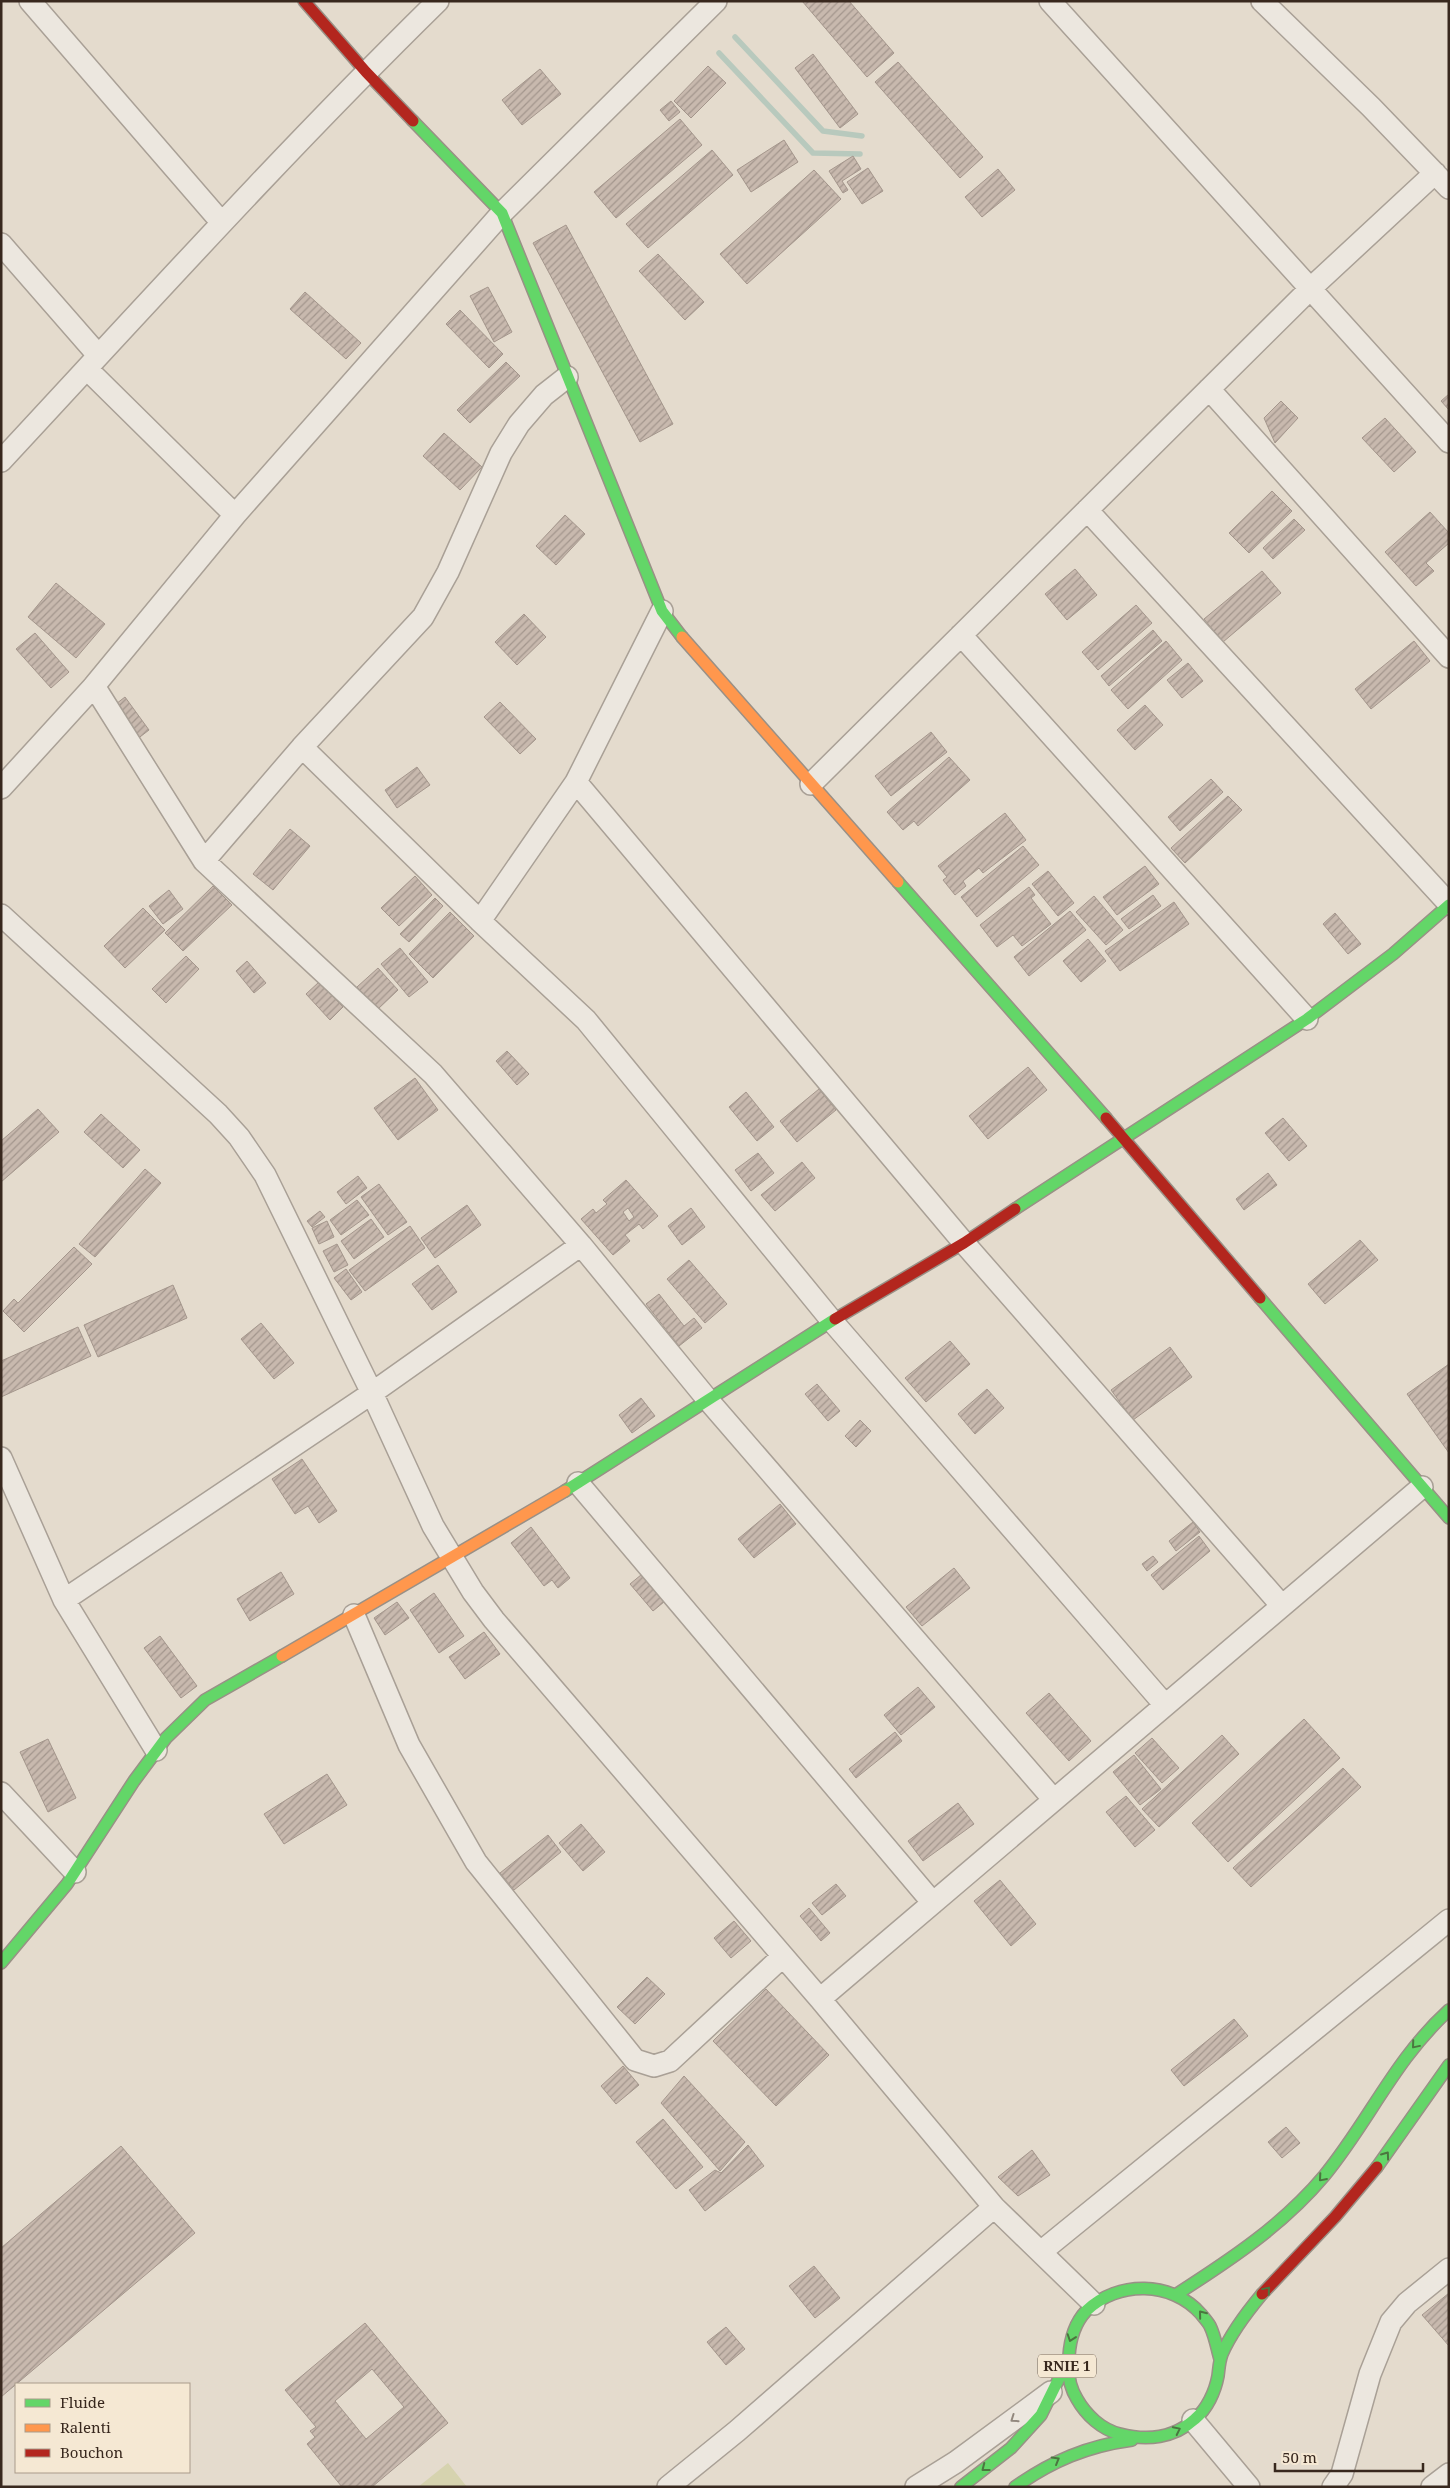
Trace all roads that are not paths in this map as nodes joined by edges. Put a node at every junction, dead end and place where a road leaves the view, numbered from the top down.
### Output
1 (30, 1) edge
2 (304, 1) edge
3 (438, 1) edge
4 (1050, 1) edge
5 (1262, 1) edge
6 (703, 6) edge
7 (366, 72) junction
8 (1442, 180) edge
9 (502, 213) junction
10 (222, 223) junction
11 (1, 244) edge
12 (1310, 289) junction
13 (93, 362) junction
14 (567, 378) junction
15 (1209, 389) junction
16 (1449, 442) edge
17 (1, 461) edge
18 (1087, 510) junction
19 (235, 515) junction
20 (662, 611) junction
21 (961, 635) junction
22 (1449, 658) edge
23 (94, 686) junction
24 (302, 747) junction
25 (576, 782) junction
26 (811, 784) junction
27 (1, 788) edge
28 (204, 861) junction
29 (1449, 904) edge
30 (1, 915) edge
31 (480, 921) junction
32 (1307, 1019) junction
33 (1123, 1137) junction
34 (964, 1243) junction
35 (581, 1246) junction
36 (832, 1321) junction
37 (372, 1393) junction
38 (708, 1400) junction
39 (1, 1458) edge
40 (578, 1482) junction
41 (1422, 1487) junction
42 (1449, 1518) edge
43 (452, 1558) junction
44 (64, 1600) junction
45 (1282, 1606) junction
46 (354, 1615) junction
47 (1165, 1705) junction
48 (156, 1750) junction
49 (1, 1793) edge
50 (1054, 1800) junction
51 (75, 1872) junction
52 (933, 1903) junction
53 (1449, 1920) edge
54 (782, 1956) junction
55 (1, 1964) edge
56 (820, 1999) junction
57 (1449, 2010) edge
58 (1449, 2066) edge
59 (994, 2207) junction
60 (1042, 2251) junction
61 (1449, 2269) edge
62 (1177, 2294) junction
63 (1094, 2304) junction
64 (1220, 2359) junction
65 (1067, 2362) junction
66 (1054, 2390) junction
67 (1193, 2420) junction
68 (1143, 2439) junction
69 (1449, 2474) edge
70 (668, 2487) edge
71 (916, 2487) edge
72 (961, 2487) edge
73 (1015, 2487) edge
74 (1248, 2487) edge
75 (1333, 2487) edge
76 (1432, 2487) edge

1 - 10 street
2 - 7 main road
3 - 7 street
4 - 12 street
5 - 8 street
6 - 9 street
7 - 9 main road
7 - 10 street
8 - 12 street
9 - 14 main road
9 - 19 street
10 - 13 street
11 - 13 street
12 - 15 street
12 - 16 street
13 - 17 street
13 - 19 street
14 - 20 main road
14 - 24 street
15 - 18 street
15 - 22 street
18 - 21 street
18 - 29 street
19 - 23 street
20 - 25 street
20 - 26 main road
21 - 26 street
21 - 32 street
23 - 27 street
23 - 28 street
24 - 28 street
24 - 31 street
25 - 31 street
25 - 34 street
26 - 33 main road
28 - 35 street
29 - 32 main road
30 - 37 street
31 - 36 street
32 - 33 main road
33 - 34 main road
33 - 41 main road
34 - 36 main road
34 - 45 street
35 - 37 street
35 - 38 street
36 - 38 main road
36 - 47 street
37 - 43 street
37 - 44 street
38 - 40 main road
38 - 50 street
39 - 44 street
40 - 43 main road
40 - 52 street
41 - 42 main road
41 - 45 street
43 - 46 main road
43 - 54 street
44 - 48 street
45 - 47 street
46 - 48 main road
46 - 54 street
47 - 50 street
48 - 51 main road
49 - 51 street
50 - 52 street
51 - 55 main road
52 - 56 street
53 - 60 street
54 - 56 street
56 - 59 street
57 -> 62 main road
64 -> 58 main road, RNIE 1
59 - 60 street
59 - 70 street
60 - 63 street
61 - 75 street
62 - 63 main road, RNIE 1
64 -> 62 main road, RNIE 1
63 -> 65 main road, RNIE 1
64 - 67 main road, RNIE 1
65 - 66 main road, RNIE 1
65 - 68 main road, RNIE 1
66 -> 71 street
66 -> 72 main road, RNIE 1
68 -> 67 main road, RNIE 1
67 - 74 street
73 -> 68 main road, RNIE 1
69 - 76 street

